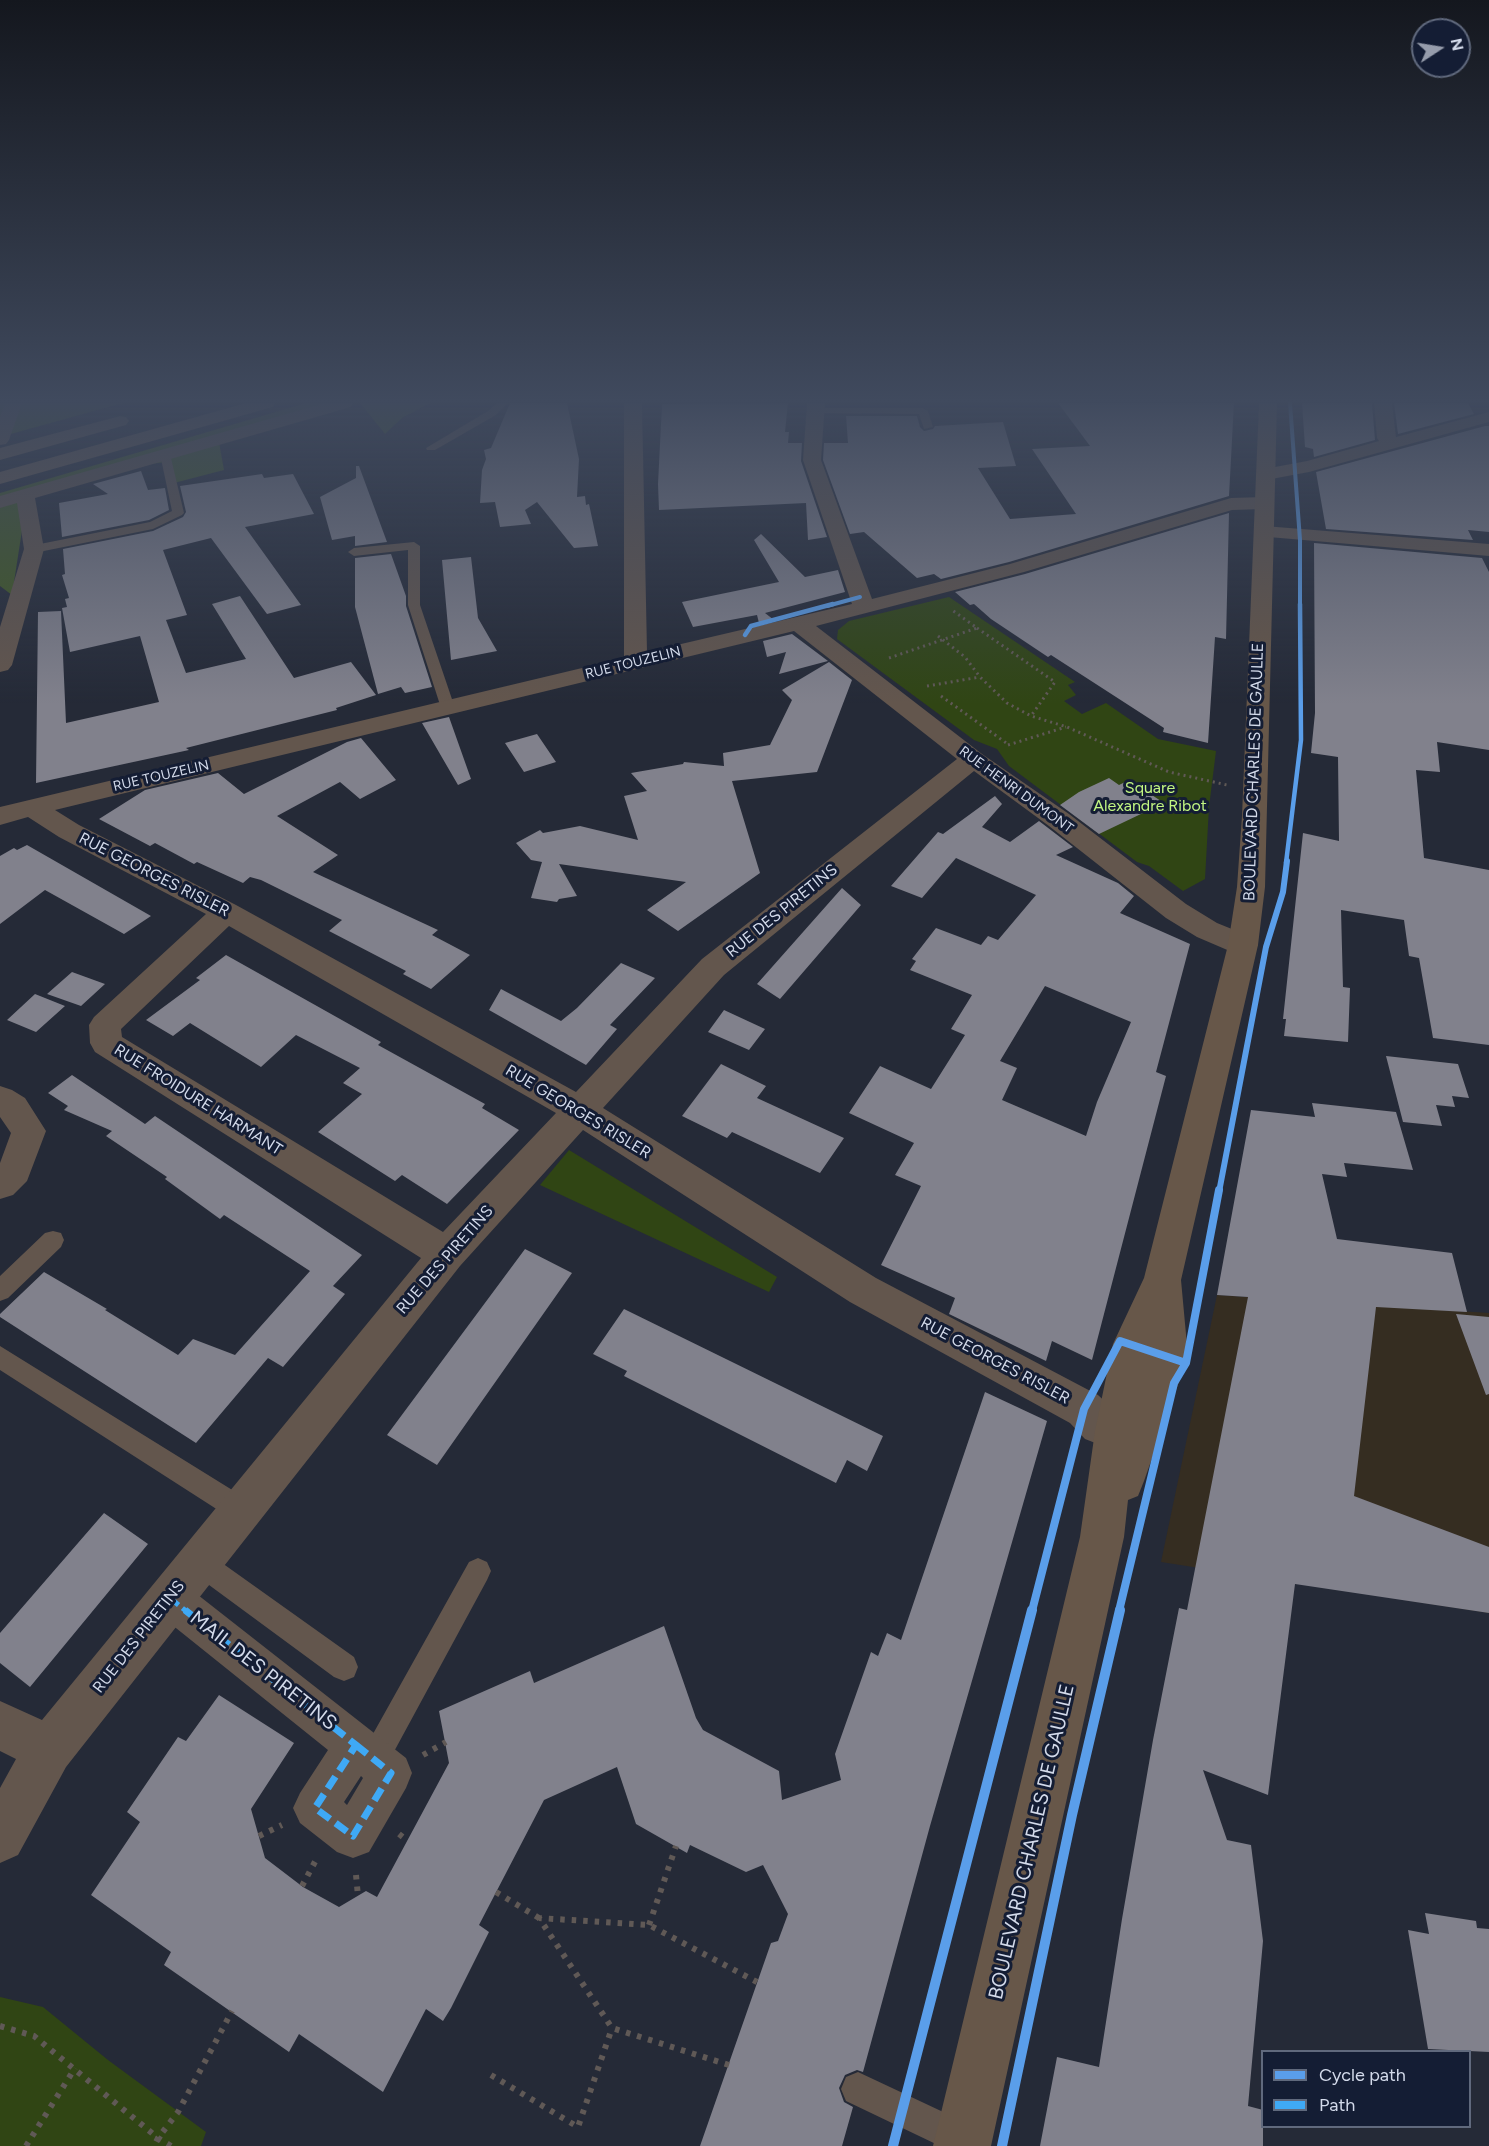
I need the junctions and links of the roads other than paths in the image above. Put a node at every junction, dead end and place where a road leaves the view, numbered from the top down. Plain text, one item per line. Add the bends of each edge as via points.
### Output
1 (26, 503) edge
2 (176, 503) edge
3 (634, 503) edge
4 (827, 503) edge
5 (1259, 503) edge
6 (1264, 503) edge
7 (1264, 532) junction
8 (34, 549) junction
9 (1489, 550) edge
10 (354, 552) dead end
11 (864, 607) junction
12 (797, 622) junction
13 (0, 658) edge
14 (636, 663) junction
15 (0, 665) edge
16 (448, 708) junction
17 (973, 759) junction
18 (31, 807) junction
19 (0, 816) edge
20 (226, 912) junction
21 (1243, 945) junction
22 (0, 1099) edge
23 (580, 1110) junction
24 (0, 1184) edge
25 (53, 1240) dead end
26 (447, 1254) junction
27 (1163, 1278) junction
28 (0, 1291) edge
29 (0, 1357) edge
30 (1116, 1431) junction
31 (241, 1510) junction
32 (1102, 1537) junction
33 (199, 1562) junction
34 (478, 1571) dead end
35 (170, 1598) junction
36 (344, 1667) dead end
37 (0, 1725) edge
38 (50, 1750) junction
39 (365, 1752) joint
40 (0, 1837) edge
41 (858, 2089) dead end
42 (963, 2143) edge

1 - 8 street
2 - 8 lane via 178,513 153,525
3 - 14 street
4 - 11 street
5 - 11 street, RUE TOUZELIN via 1231,504
6 - 7 main road, BOULEVARD CHARLES DE GAULLE
7 - 9 street
7 - 21 main road, BOULEVARD CHARLES DE GAULLE via 1251,887
8 - 13 street
10 - 16 lane via 414,546 414,605
11 - 12 street, RUE TOUZELIN
12 - 14 street, RUE TOUZELIN
12 - 17 street, RUE HENRI DUMONT
13 - 15 street
14 - 16 street, RUE TOUZELIN
16 - 18 street, RUE TOUZELIN
17 - 21 street, RUE HENRI DUMONT via 1176,911 1206,930
17 - 23 street, RUE DES PIRETINS via 713,967
18 - 19 street, RUE TOUZELIN
18 - 20 street, RUE GEORGES RISLER via 69,831
20 - 23 street, RUE GEORGES RISLER
20 - 26 street, RUE FROIDURE HARMANT via 105,1025 106,1042
21 - 27 main road, BOULEVARD CHARLES DE GAULLE
22 - 24 street via 13,1108 29,1131 15,1171
23 - 26 street, RUE DES PIRETINS
23 - 30 street, RUE GEORGES RISLER via 863,1290 1084,1409 1100,1425
25 - 28 lane
26 - 31 street, RUE DES PIRETINS
27 - 30 main road, BOULEVARD CHARLES DE GAULLE via 1133,1344
27 - 32 main road, BOULEVARD CHARLES DE GAULLE via 1168,1356
29 - 31 lane
30 - 32 main road, BOULEVARD CHARLES DE GAULLE
31 - 33 street, RUE DES PIRETINS
32 - 42 main road, BOULEVARD CHARLES DE GAULLE
33 - 35 street, RUE DES PIRETINS
33 - 36 lane
34 - 39 lane
35 - 38 street, RUE DES PIRETINS
35 - 39 street, MAIL DES PIRETINS
37 - 38 street
38 - 40 street, RUE DES PIRETINS
41 - 42 lane

